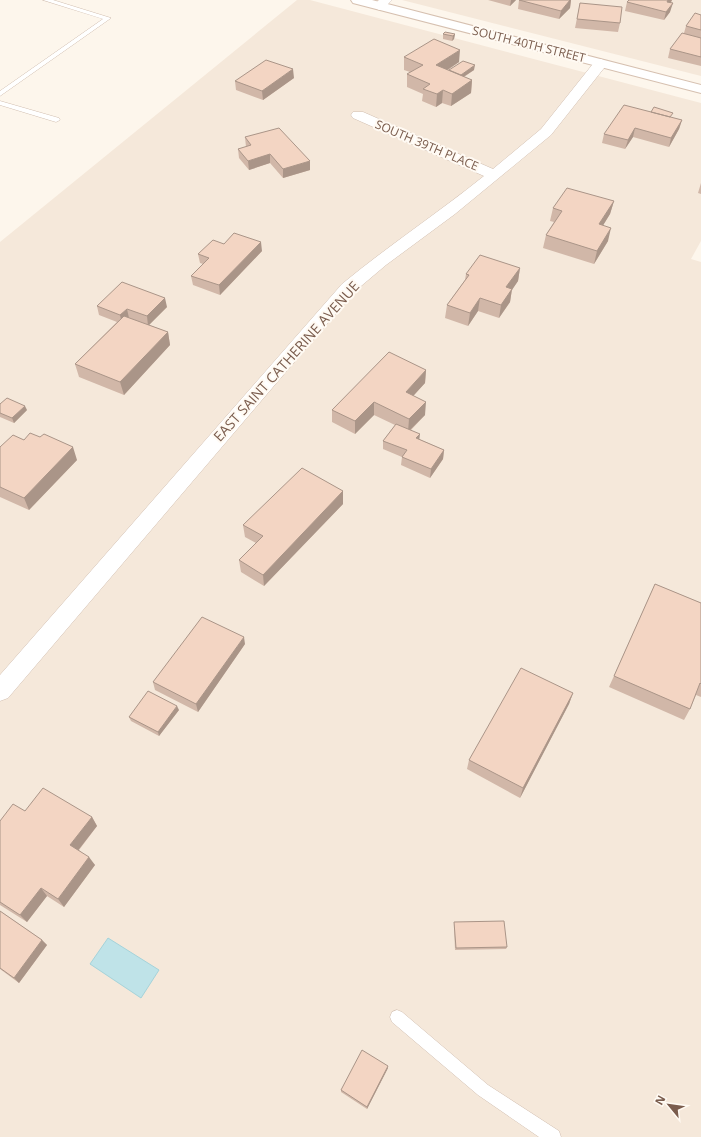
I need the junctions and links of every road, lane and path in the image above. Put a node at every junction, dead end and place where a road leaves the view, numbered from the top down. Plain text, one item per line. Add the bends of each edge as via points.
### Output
1 (46, 0) edge
2 (357, 0) edge
3 (382, 3) edge
4 (601, 63) junction
5 (701, 89) edge
6 (0, 94) edge
7 (0, 103) edge
8 (358, 115) dead end
9 (56, 120) dead end
10 (495, 175) junction
11 (0, 691) edge
12 (397, 1017) dead end
13 (553, 1137) edge

1 - 6 lane via 108,18
2 - 3 main road, SOUTH 40TH STREET
3 - 4 main road, SOUTH 40TH STREET
4 - 5 main road, SOUTH 40TH STREET
4 - 10 street, EAST SAINT CATHERINE AVENUE via 546,132
7 - 9 lane
8 - 10 street, SOUTH 39TH PLACE
10 - 11 street, EAST SAINT CATHERINE AVENUE via 348,288
12 - 13 lane via 483,1090

